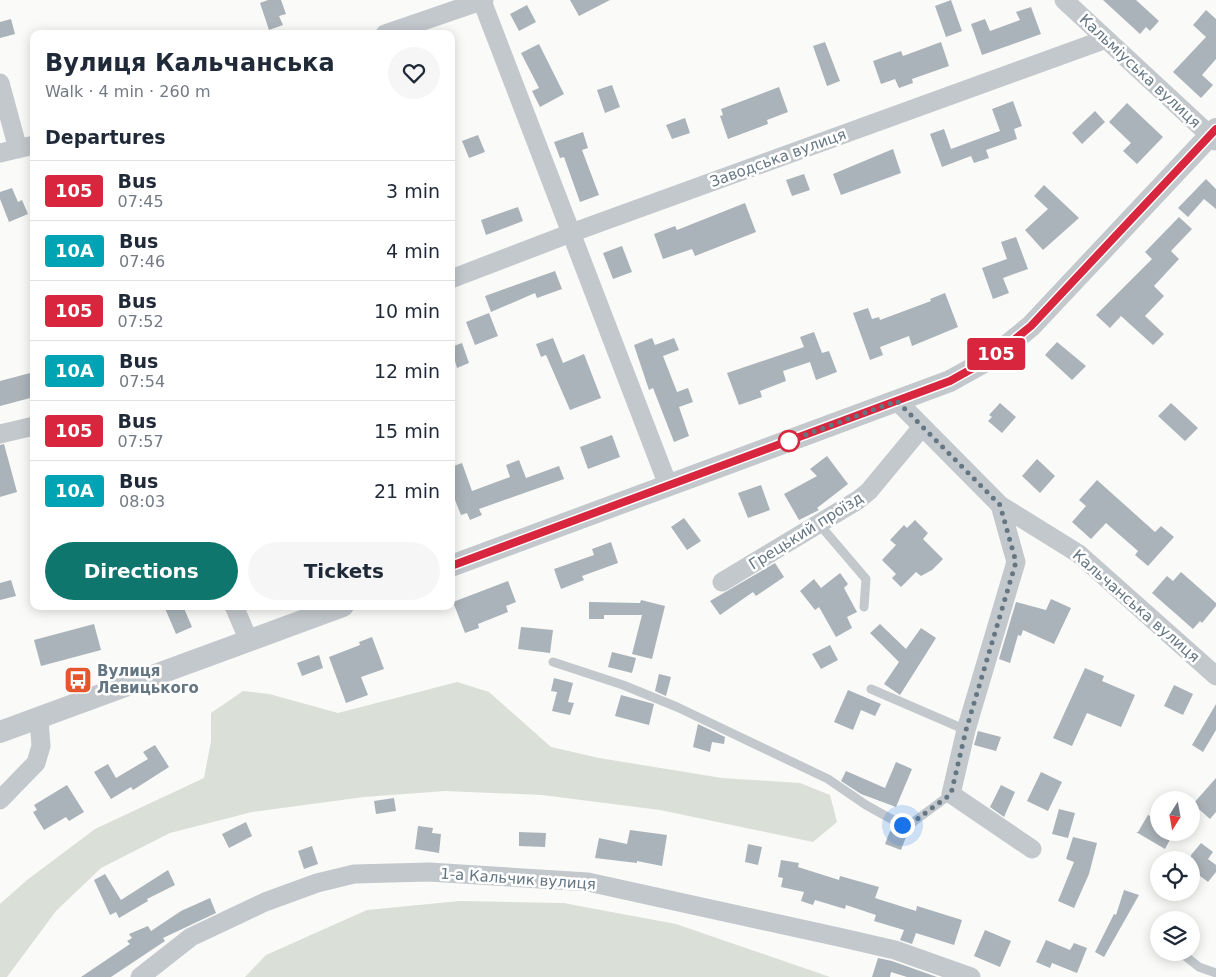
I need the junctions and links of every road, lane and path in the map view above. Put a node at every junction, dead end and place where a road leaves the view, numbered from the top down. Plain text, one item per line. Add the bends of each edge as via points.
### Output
1 (1064, 0) edge
2 (483, 1) edge
3 (397, 30) edge
4 (1106, 39) junction
5 (0, 83) edge
6 (1214, 135) edge
7 (17, 149) edge
8 (571, 233) junction
9 (455, 277) edge
10 (897, 401) junction
11 (30, 427) edge
12 (922, 427) junction
13 (0, 434) edge
14 (668, 485) junction
15 (1000, 505) junction
16 (818, 524) junction
17 (455, 565) edge
18 (722, 582) dead end
19 (864, 607) dead end
20 (236, 610) edge
21 (332, 610) edge
22 (249, 641) junction
23 (553, 662) dead end
24 (1216, 676) edge
25 (870, 689) dead end
26 (38, 718) junction
27 (966, 730) junction
28 (0, 732) edge
29 (951, 794) junction
30 (0, 800) edge
31 (1032, 849) dead end
32 (1191, 961) edge
33 (1216, 973) edge
34 (140, 977) edge
35 (971, 977) edge

1 - 4 street, Кальміуська вулиця
2 - 3 street
2 - 8 street
4 - 6 street, Кальміуська вулиця
4 - 8 street, Заводська вулиця
5 - 7 street
6 - 10 street via 1031,326 993,357 950,381
8 - 9 street, Заводська вулиця
8 - 14 street
10 - 12 street, Кальчанська вулиця
10 - 14 street
11 - 13 street
12 - 15 street, Кальчанська вулиця
12 - 16 street, Грецький проїзд via 869,492
14 - 17 street
15 - 24 street, Кальчанська вулиця via 1079,554
15 - 27 street via 1016,562
16 - 18 street, Грецький проїзд
16 - 19 lane via 866,579
20 - 22 street
21 - 22 street
22 - 26 street
23 - 29 lane via 677,707 828,779 902,825 912,823
25 - 27 lane
26 - 28 street
26 - 30 street via 41,746 36,764
27 - 29 street
29 - 31 street
32 - 33 lane
34 - 35 street, 1-а Кальчик вулиця via 191,937 265,902 354,874 429,872 588,882 894,950

